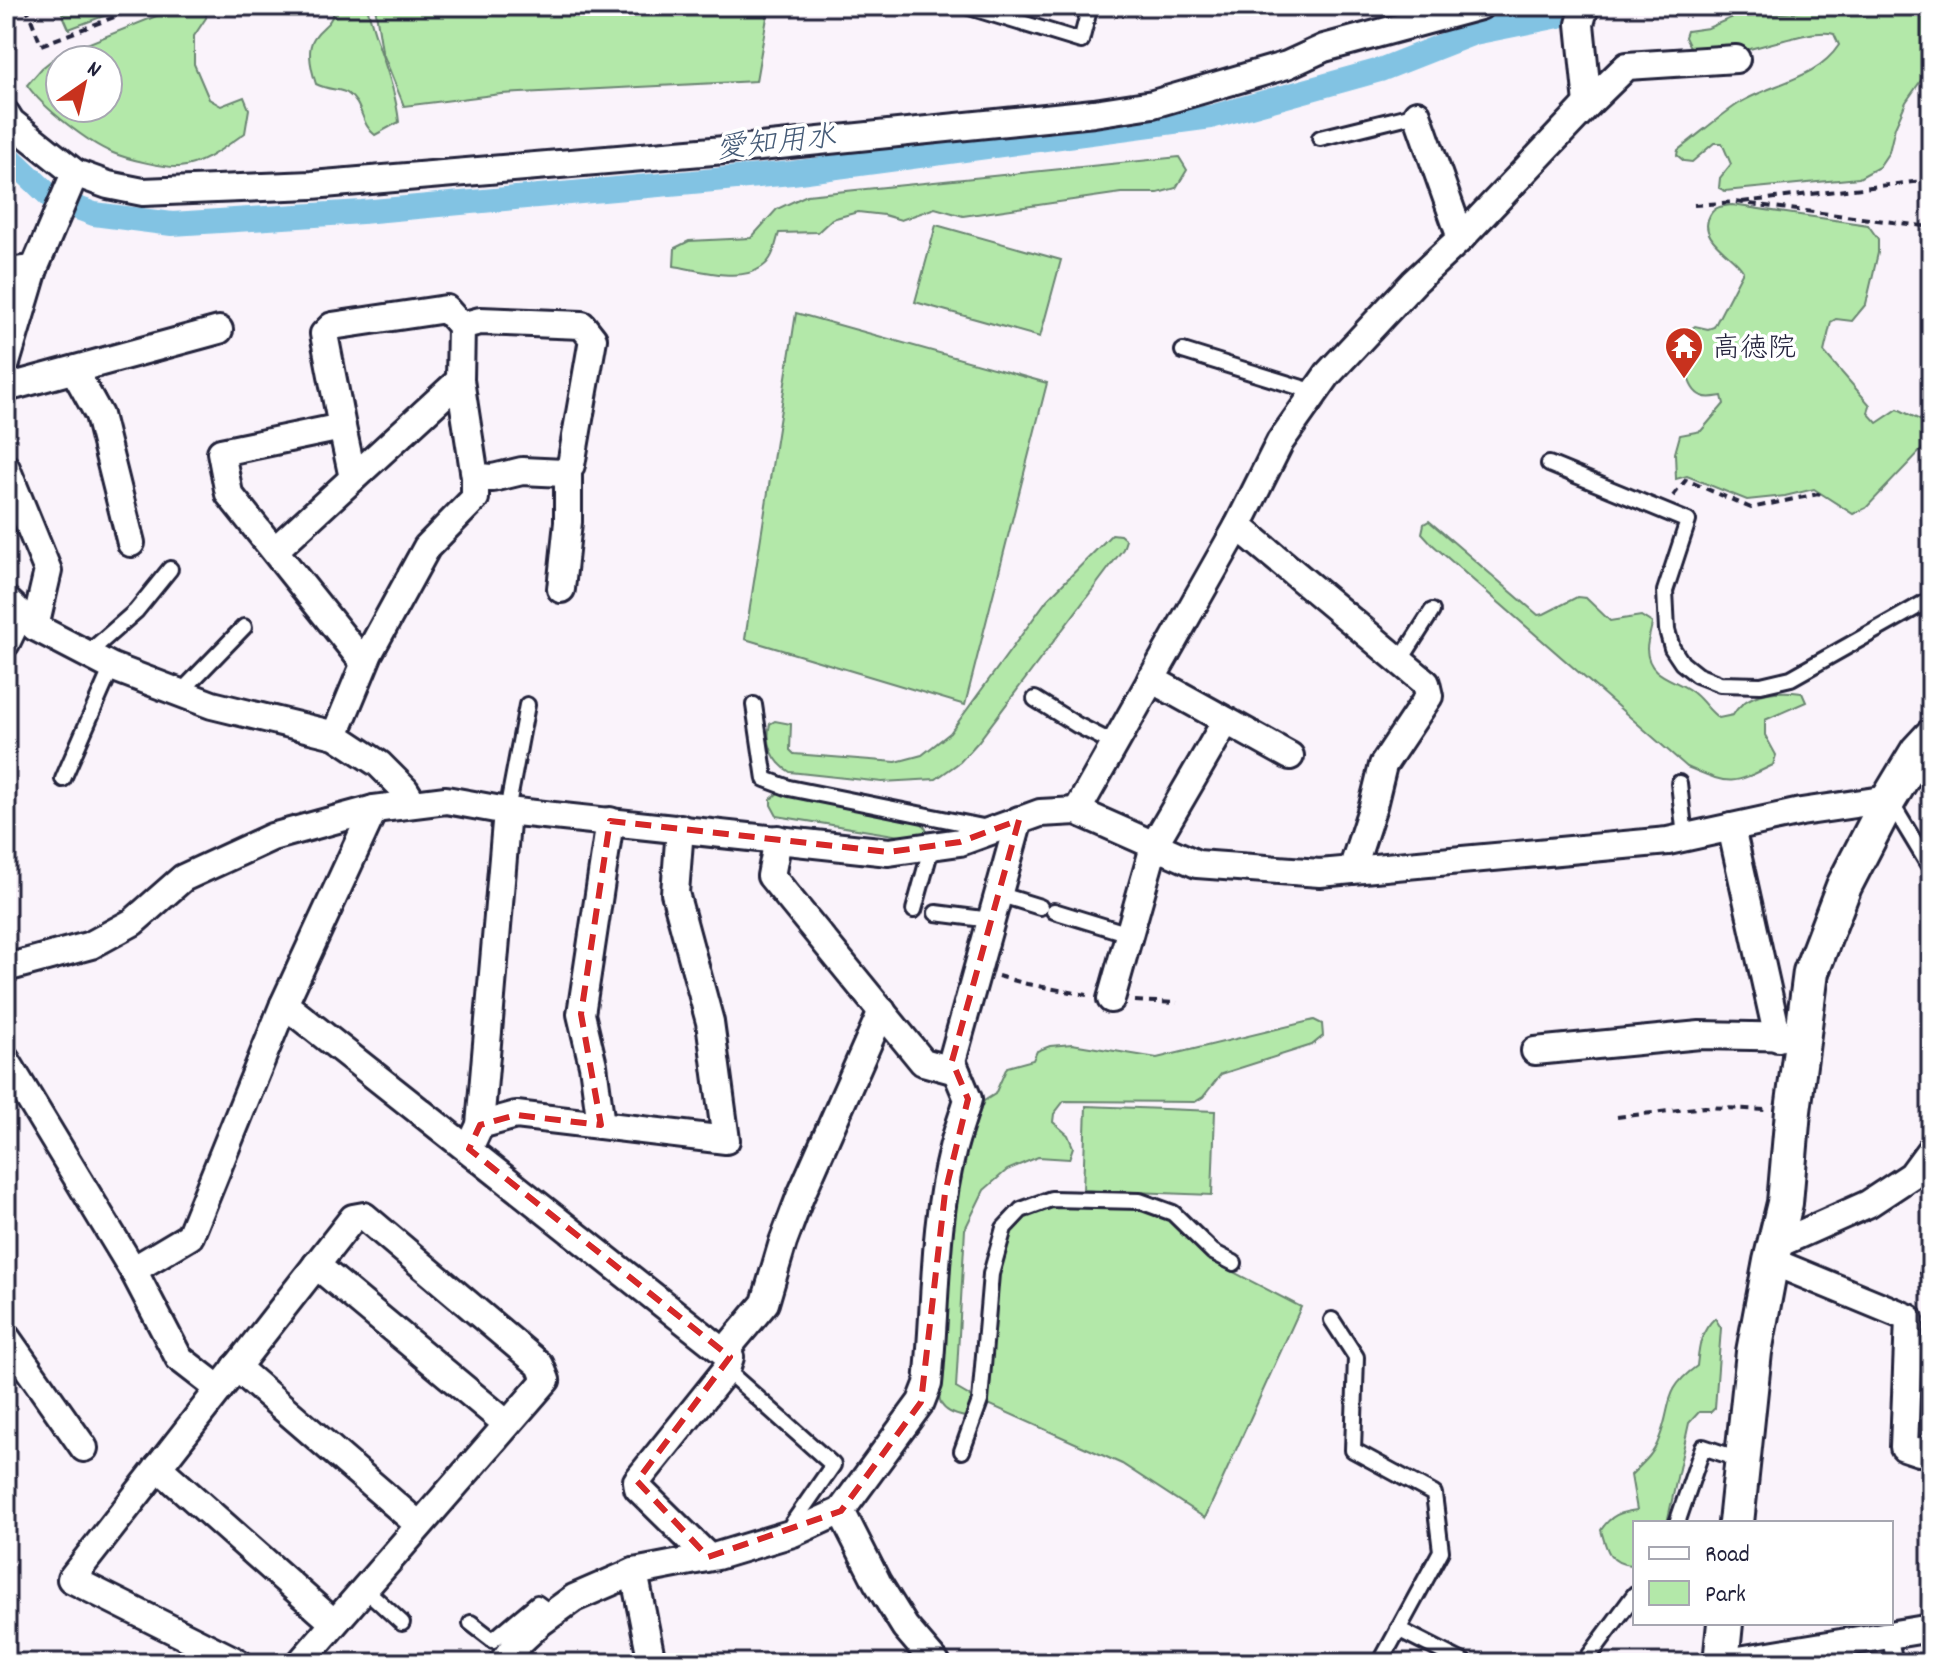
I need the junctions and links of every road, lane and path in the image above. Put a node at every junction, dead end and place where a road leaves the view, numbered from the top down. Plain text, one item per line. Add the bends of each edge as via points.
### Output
1 (26, 6) edge
2 (143, 6) edge
3 (966, 6) edge
4 (1090, 6) edge
5 (1480, 6) edge
6 (1585, 6) edge
7 (1736, 59) dead end
8 (1588, 104) junction
9 (6, 114) edge
10 (1417, 114) joint
11 (1320, 138) dead end
12 (1931, 180) edge
13 (72, 181) junction
14 (1735, 202) junction
15 (1694, 205) dead end
16 (1931, 227) edge
17 (1461, 238) junction
18 (34, 269) junction
19 (6, 272) edge
20 (461, 326) junction
21 (219, 330) dead end
22 (1183, 351) dead end
23 (6, 363) edge
24 (74, 370) junction
25 (460, 380) junction
26 (6, 388) edge
27 (1315, 392) junction
28 (342, 427) junction
29 (1549, 464) dead end
30 (6, 468) edge
31 (568, 468) junction
32 (475, 477) junction
33 (353, 478) junction
34 (1821, 497) dead end
35 (1661, 510) junction
36 (1238, 526) junction
37 (131, 543) dead end
38 (275, 550) junction
39 (170, 569) dead end
40 (561, 589) dead end
41 (1931, 599) edge
42 (1432, 611) dead end
43 (20, 614) edge
44 (244, 627) dead end
45 (6, 643) edge
46 (87, 654) junction
47 (1400, 661) junction
48 (364, 663) junction
49 (112, 667) junction
50 (1151, 679) junction
51 (180, 693) junction
52 (1035, 699) dead end
53 (527, 705) dead end
54 (754, 705) dead end
55 (1226, 721) junction
56 (335, 735) junction
57 (1931, 737) edge
58 (1115, 744) junction
59 (1290, 756) dead end
60 (63, 779) dead end
61 (1679, 783) dead end
62 (1889, 799) junction
63 (413, 803) junction
64 (374, 809) junction
65 (507, 811) junction
66 (1077, 811) junction
67 (610, 821) junction
68 (1007, 824) junction
69 (1731, 827) junction
70 (680, 828) junction
71 (1685, 837) junction
72 (778, 839) junction
73 (1155, 843) junction
74 (932, 845) junction
75 (1931, 869) edge
76 (1352, 870) junction
77 (994, 907) junction
78 (914, 910) dead end
79 (936, 913) dead end
80 (1129, 934) junction
81 (6, 968) edge
82 (977, 970) junction
83 (1111, 999) junction
84 (1177, 1003) dead end
85 (284, 1004) junction
86 (882, 1011) junction
87 (1790, 1037) junction
88 (1535, 1051) dead end
89 (6, 1060) edge
90 (956, 1071) junction
91 (1793, 1111) junction
92 (1617, 1117) dead end
93 (480, 1125) junction
94 (601, 1125) junction
95 (469, 1149) junction
96 (1931, 1149) edge
97 (1773, 1253) junction
98 (1234, 1263) dead end
99 (316, 1265) junction
100 (133, 1270) junction
101 (1332, 1320) dead end
102 (6, 1338) edge
103 (725, 1361) junction
104 (236, 1367) junction
105 (219, 1389) junction
106 (507, 1424) junction
107 (84, 1448) dead end
108 (1931, 1448) edge
109 (962, 1451) dead end
110 (1743, 1460) junction
111 (158, 1467) junction
112 (841, 1511) junction
113 (1678, 1521) edge
114 (1736, 1521) edge
115 (419, 1525) junction
116 (793, 1533) junction
117 (708, 1557) junction
118 (634, 1572) junction
119 (364, 1588) junction
120 (1633, 1597) edge
121 (552, 1614) junction
122 (334, 1623) junction
123 (402, 1623) dead end
124 (471, 1623) dead end
125 (1725, 1625) edge
126 (1931, 1628) edge
127 (1398, 1629) junction
128 (1880, 1631) edge
129 (1835, 1654) edge
130 (239, 1663) edge
131 (300, 1663) edge
132 (502, 1663) edge
133 (652, 1663) edge
134 (936, 1663) edge
135 (1380, 1663) edge
136 (1465, 1663) edge
137 (1584, 1663) edge
138 (1721, 1663) edge
139 (1895, 1663) edge

1 - 2 path via 41,45
3 - 4 lane via 1081,41
5 - 13 street via 1324,48 1287,65 1153,104 1094,113 312,185 143,192
6 - 8 street via 1580,24
7 - 8 street via 1627,66
8 - 17 street
9 - 13 street
10 - 11 lane
10 - 17 street
12 - 14 path
13 - 18 street
14 - 15 path
14 - 16 path
17 - 27 street
18 - 19 street
18 - 23 street
20 - 25 street
20 - 28 street via 446,309 332,326 324,334
20 - 31 street via 480,321 582,325 593,339
21 - 24 street
22 - 27 lane
24 - 26 street
24 - 37 street via 99,415
25 - 32 street
25 - 33 street
27 - 36 street via 1280,442
28 - 33 street
28 - 38 street via 221,452 229,494
29 - 35 lane
30 - 43 street via 48,571
31 - 32 street via 564,473
31 - 40 street
32 - 48 street via 475,498 427,547
33 - 38 street
34 - 35 path via 1751,508 1686,480
35 - 41 lane via 1688,521 1665,591 1672,648 1697,675 1720,684 1761,685 1791,678
36 - 47 street
36 - 50 street
38 - 48 street
39 - 46 lane via 136,611
42 - 47 lane
43 - 45 street
43 - 46 street
44 - 51 lane
46 - 49 street
47 - 76 street via 1426,683 1429,696 1383,765
48 - 56 street
49 - 51 street
49 - 60 lane
50 - 55 street
50 - 58 street
51 - 56 street
52 - 58 lane
53 - 65 lane
54 - 68 lane via 765,779 789,788
55 - 59 street
55 - 73 street
56 - 63 street via 379,764
57 - 62 street
58 - 66 street
61 - 71 lane
62 - 69 street
62 - 75 lane
62 - 87 street via 1844,886
63 - 64 street
63 - 65 street via 446,800
64 - 81 street via 272,837 183,878 133,922 91,945
64 - 85 street
65 - 67 street
65 - 93 street
66 - 68 street via 1040,813
66 - 73 street
67 - 70 street
67 - 94 street via 581,1014
68 - 74 street via 960,842
68 - 77 street
69 - 71 street
69 - 87 street
70 - 72 street
70 - 94 street via 675,893 710,1022 726,1140
71 - 76 street
72 - 74 street via 889,852
72 - 86 street via 771,876
73 - 76 street via 1197,864 1320,873
73 - 80 street
74 - 78 lane
77 - 79 lane
77 - 80 lane via 1047,909
77 - 82 street
80 - 83 street
82 - 83 path
82 - 90 street via 952,1061
83 - 84 path
85 - 95 street
85 - 100 street via 190,1236
86 - 90 street via 923,1062
86 - 103 street via 800,1197 765,1303
87 - 88 street via 1700,1035
87 - 91 street
89 - 100 street
90 - 112 street via 968,1099 952,1152 938,1242 928,1384 921,1402
91 - 92 path via 1705,1107
91 - 97 street via 1785,1203
93 - 94 street via 516,1115
93 - 95 street
95 - 103 street
96 - 97 street via 1912,1175 1868,1204
97 - 108 street via 1909,1318 1904,1447 1919,1452
97 - 110 street via 1754,1352
98 - 109 lane via 1213,1252 1173,1213 1140,1201 1051,1199 1021,1210 1004,1228 996,1250 980,1401
99 - 104 street
99 - 106 street
99 - 106 street via 353,1218 364,1216 540,1365 546,1380
100 - 105 street via 179,1358
101 - 127 lane via 1356,1357 1353,1450 1434,1494 1441,1551
102 - 107 street
103 - 116 lane via 833,1465 792,1524
103 - 117 street via 637,1481 638,1488
104 - 105 street
104 - 115 street
105 - 111 street
106 - 115 street
110 - 113 lane via 1703,1447
110 - 114 street
111 - 122 street
111 - 130 street via 71,1579
112 - 116 street
112 - 134 street via 905,1627
115 - 119 street
116 - 117 street
117 - 118 street
118 - 121 street via 574,1598
118 - 133 street
119 - 122 street
119 - 123 lane
120 - 137 lane
121 - 124 lane via 537,1603 493,1640
121 - 132 street
122 - 131 street
125 - 138 street
126 - 128 street
127 - 135 lane
127 - 136 lane
128 - 129 street
128 - 139 lane
129 - 138 street

